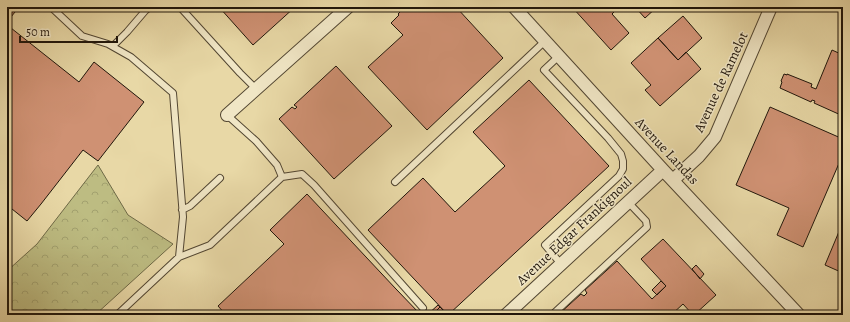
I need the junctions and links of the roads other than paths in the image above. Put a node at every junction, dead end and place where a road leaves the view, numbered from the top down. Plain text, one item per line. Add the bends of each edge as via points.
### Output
1 (51, 7) edge
2 (150, 7) edge
3 (180, 7) edge
4 (348, 7) edge
5 (514, 7) edge
6 (771, 7) edge
7 (546, 41) junction
8 (113, 46) junction
9 (559, 56) junction
10 (256, 89) junction
11 (227, 115) joint
12 (663, 170) junction
13 (282, 177) junction
14 (220, 178) dead end
15 (673, 180) junction
16 (395, 182) dead end
17 (628, 202) junction
18 (182, 210) junction
19 (179, 257) junction
20 (561, 264) junction
21 (422, 308) dead end
22 (117, 315) edge
23 (506, 315) edge
24 (552, 315) edge
25 (798, 315) edge

1 - 8 lane via 82,36
2 - 8 lane
3 - 10 lane
4 - 10 street
5 - 7 street, Avenue Landas
6 - 15 street, Avenue de Ramelot via 715,137
7 - 9 street, Avenue Landas
7 - 16 lane
8 - 18 lane via 131,57 173,93
9 - 12 street, Avenue Landas
9 - 20 lane via 544,70 608,138 623,160 623,169 619,176 545,245
10 - 11 street
11 - 13 lane via 256,141 277,165
12 - 15 street, Avenue Landas
12 - 17 street, Avenue Edgar Frankignoul
13 - 19 lane via 210,244
13 - 21 lane via 302,174 314,185
14 - 18 lane via 190,206
15 - 25 street, Avenue Landas
17 - 20 street, Avenue Edgar Frankignoul
17 - 24 lane via 646,221 647,228
18 - 19 lane
19 - 22 lane
20 - 23 street, Avenue Edgar Frankignoul

